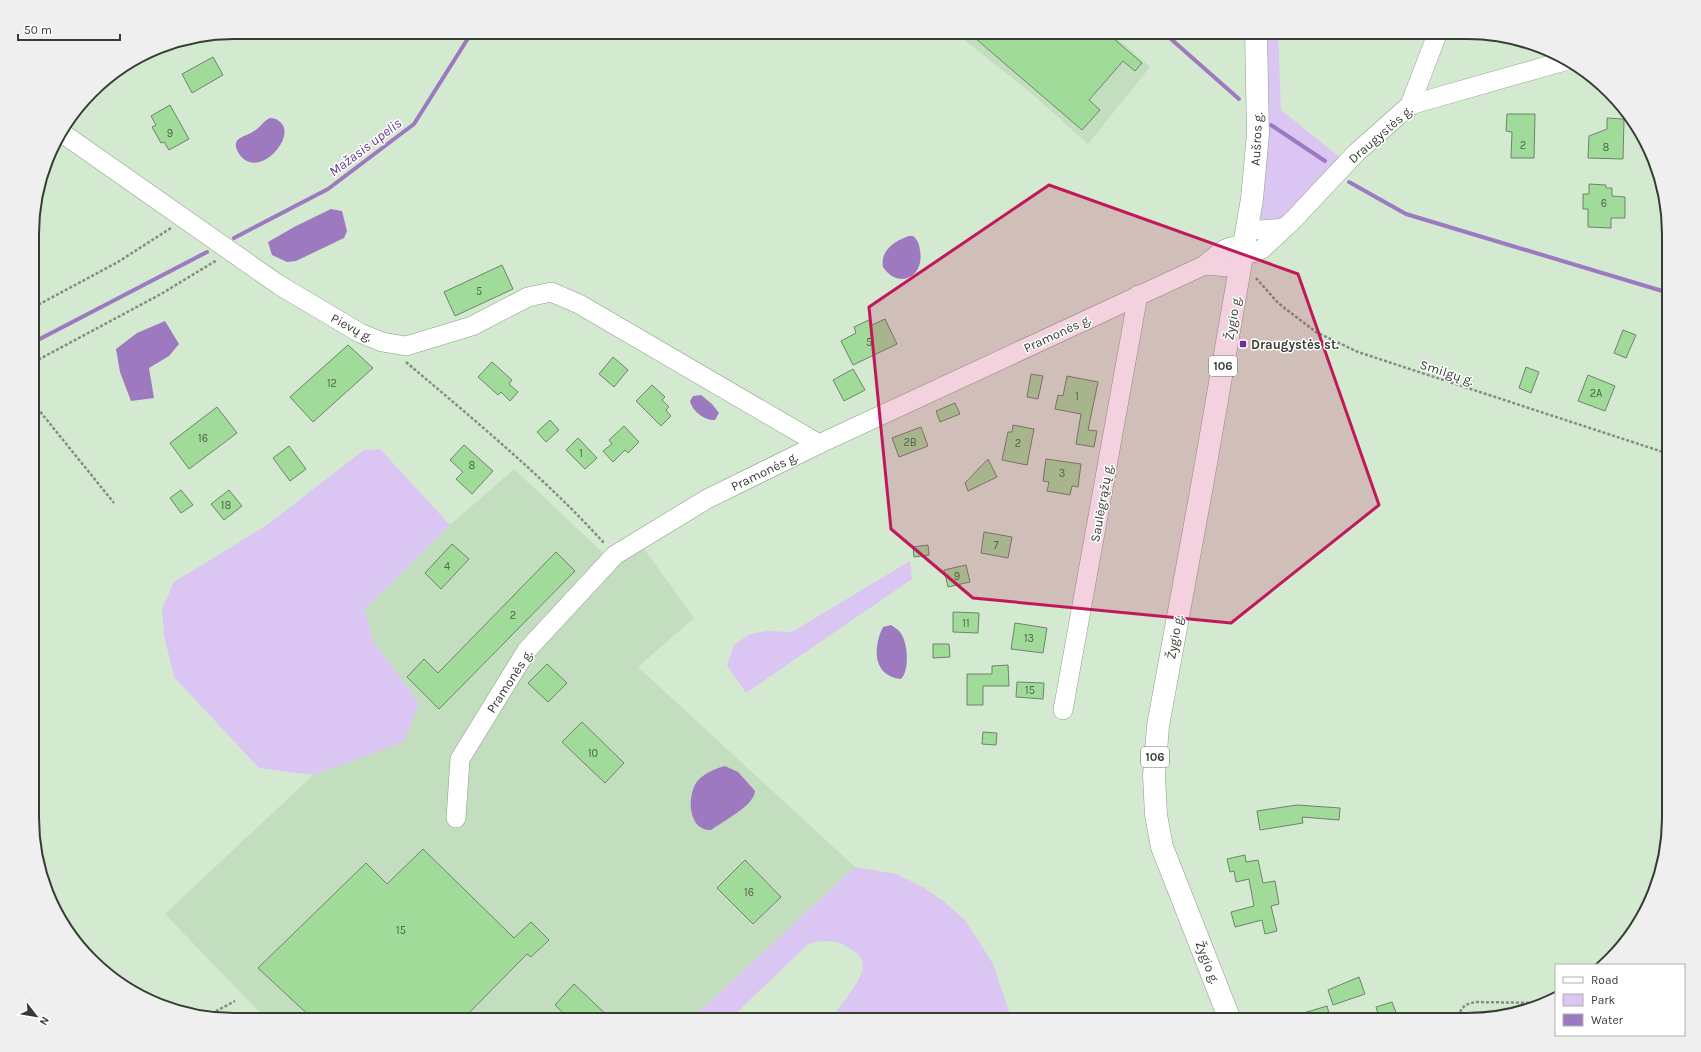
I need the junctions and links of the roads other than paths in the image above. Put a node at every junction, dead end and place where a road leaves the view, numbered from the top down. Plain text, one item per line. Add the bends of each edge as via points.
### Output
1 (1256, 39) edge
2 (1435, 39) edge
3 (1560, 62) edge
4 (1410, 105) junction
5 (65, 135) edge
6 (1284, 228) joint
7 (1244, 249) junction
8 (1138, 296) junction
9 (819, 444) junction
10 (1063, 710) dead end
11 (456, 818) dead end
12 (1227, 1013) edge

1 - 7 main road, Aušros g. / 106 via 1258,134
2 - 4 street
3 - 4 street, Draugystės g.
4 - 6 street, Draugystės g. via 1356,153
5 - 9 street, Pievų g. via 279,286 360,333 382,342 406,346 472,326 528,297 551,292 579,304
6 - 7 street, Pramonės g. via 1260,230
7 - 8 street, Pramonės g. via 1234,245 1226,248 1205,264
7 - 12 main road, Žygio g. / 106 via 1158,726 1154,776 1156,815 1162,847
8 - 9 street, Pramonės g.
8 - 10 street, Saulėgrąžų g.
9 - 11 street, Pramonės g. via 707,499 616,555 527,650 460,759

